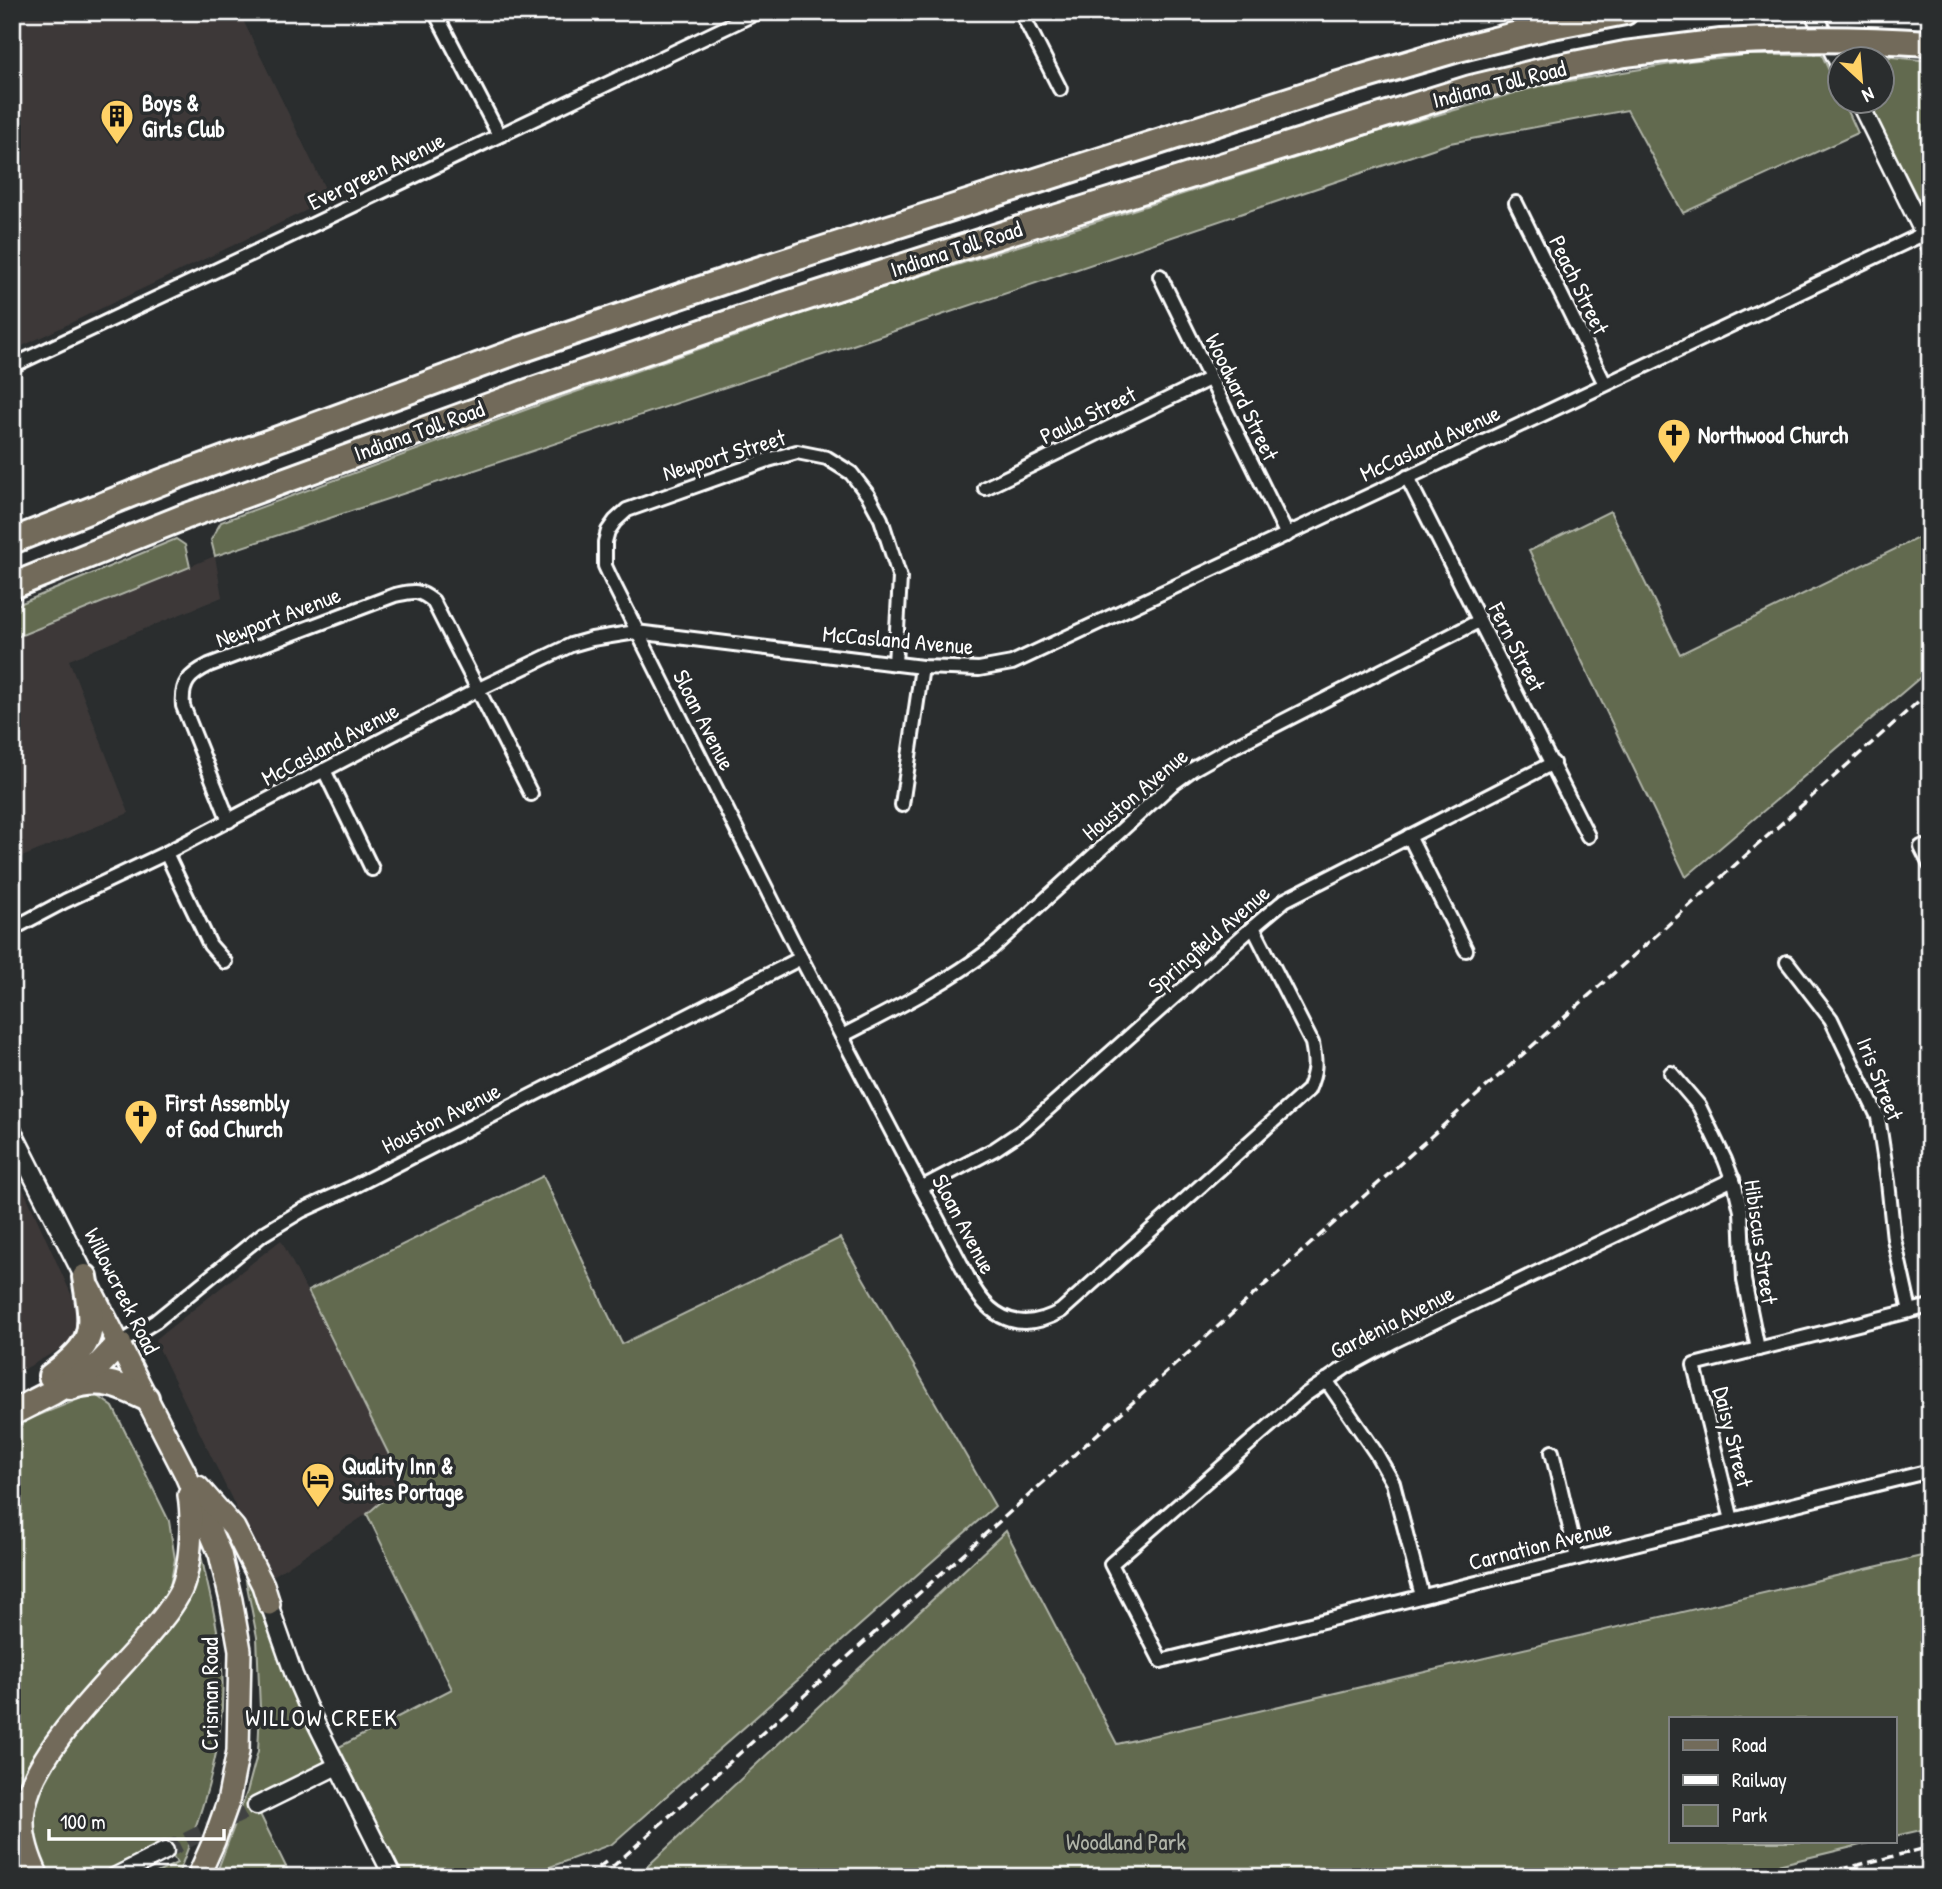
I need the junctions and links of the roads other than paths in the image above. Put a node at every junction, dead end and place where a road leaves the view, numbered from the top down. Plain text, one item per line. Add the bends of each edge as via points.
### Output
1 (435, 12) edge
2 (758, 12) edge
3 (1021, 12) edge
4 (1625, 12) edge
5 (1813, 12) edge
6 (1930, 43) edge
7 (1830, 46) edge
8 (1060, 89) dead end
9 (1866, 116) edge
10 (499, 135) junction
11 (1516, 204) dead end
12 (1927, 240) edge
13 (1160, 276) dead end
14 (12, 366) edge
15 (1209, 379) junction
16 (1605, 384) junction
17 (1407, 477) junction
18 (985, 488) dead end
19 (1287, 536) junction
20 (12, 541) edge
21 (12, 586) edge
22 (1479, 621) junction
23 (636, 632) junction
24 (895, 663) junction
25 (922, 667) junction
26 (480, 690) junction
27 (1553, 763) junction
28 (324, 770) junction
29 (531, 794) dead end
30 (902, 805) dead end
31 (229, 821) junction
32 (1409, 836) junction
33 (1588, 836) dead end
34 (1920, 847) dead end
35 (166, 853) junction
36 (1930, 866) edge
37 (372, 869) dead end
38 (1253, 927) junction
39 (12, 929) edge
40 (1466, 950) dead end
41 (801, 958) junction
42 (225, 962) dead end
43 (1787, 962) dead end
44 (842, 1036) junction
45 (1671, 1073) dead end
46 (12, 1133) edge
47 (1733, 1180) junction
48 (921, 1188) junction
49 (85, 1277) junction
50 (1930, 1306) edge
51 (1910, 1311) junction
52 (119, 1344) junction
53 (1758, 1349) junction
54 (1326, 1380) junction
55 (52, 1384) junction
56 (12, 1394) edge
57 (146, 1398) junction
58 (12, 1413) edge
59 (1552, 1452) dead end
60 (1930, 1471) edge
61 (185, 1473) junction
62 (1732, 1520) junction
63 (1577, 1558) junction
64 (1422, 1596) junction
65 (269, 1604) joint
66 (1161, 1661) joint
67 (337, 1766) junction
68 (256, 1807) tunnel mouth
69 (166, 1851) tunnel mouth
70 (38, 1877) edge
71 (114, 1877) edge
72 (198, 1877) edge
73 (393, 1877) edge

1 - 10 street
2 - 10 street, Evergreen Avenue
3 - 8 street
4 - 20 highway, Indiana Toll Road via 1458,49 1349,81 771,266 518,351
5 - 7 street
6 - 21 highway, Indiana Toll Road, bridge via 1805,38 1721,42 1625,54 1471,88 740,319 184,517
9 - 12 street
10 - 14 street, Evergreen Avenue
11 - 16 street, Peach Street
12 - 16 street, McCasland Avenue
13 - 15 street, Woodward Street
15 - 18 street, Paula Street
15 - 19 street, Woodward Street
16 - 17 street, McCasland Avenue
17 - 19 street, McCasland Avenue
17 - 22 street, Fern Street
19 - 25 street, McCasland Avenue via 1012,663 979,669
22 - 27 street, Fern Street
22 - 44 street, Houston Avenue via 1193,769 966,968
23 - 24 street, McCasland Avenue
23 - 24 street, Newport Street via 605,566 608,531 620,515 797,452 827,458 850,473 881,520 900,578
23 - 26 street, McCasland Avenue via 571,645
23 - 41 street, Sloan Avenue
24 - 25 street, McCasland Avenue
25 - 30 street
26 - 28 street, McCasland Avenue
26 - 29 street, Newport Avenue
26 - 31 street, Newport Avenue via 433,601 414,591 197,671 184,688 183,706
27 - 32 street, Springfield Avenue
27 - 33 street, Fern Street
28 - 31 street, McCasland Avenue
28 - 37 street
31 - 35 street, McCasland Avenue
32 - 38 street, Springfield Avenue via 1285,900
32 - 40 street
34 - 36 street
35 - 39 street, McCasland Avenue
35 - 42 street via 210,945
38 - 48 street, Springfield Avenue via 1025,1129
38 - 48 street, Sloan Avenue via 1312,1043 1315,1075 1308,1090 1060,1311 1032,1322 1015,1321 982,1302
41 - 44 street, Sloan Avenue
41 - 52 street, Houston Avenue via 301,1211 263,1234 156,1321
43 - 51 street, Iris Street via 1831,1019 1878,1118 1894,1239
44 - 48 street, Sloan Avenue
45 - 47 street, Hibiscus Street via 1699,1106
46 - 49 main road, Willowcreek Road
47 - 53 street, Hibiscus Street via 1741,1211 1746,1293
47 - 54 street, Gardenia Avenue via 1394,1341
49 - 52 main road, Willowcreek Road
49 - 55 highway via 92,1317 88,1336
50 - 51 street
51 - 53 street
52 - 55 highway
52 - 57 main road, Willowcreek Road
53 - 62 street, Daisy Street via 1694,1364
54 - 64 street via 1393,1483
54 - 66 street, Gardenia Avenue via 1284,1411 1111,1564
55 - 56 highway
55 - 57 highway via 103,1382
55 - 58 highway
57 - 61 main road, Willowcreek Road
59 - 63 street
60 - 62 street, Carnation Avenue
61 - 65 main road via 234,1528
61 - 70 main road via 191,1508 189,1557 181,1590 161,1621 62,1734 35,1775 23,1811 25,1840
61 - 72 main road, Crisman Road via 220,1554 240,1650 238,1751 228,1802
62 - 63 street, Carnation Avenue
63 - 64 street, Carnation Avenue
64 - 66 street, Carnation Avenue
65 - 67 street via 294,1675
67 - 68 street
67 - 73 street
69 - 71 street

